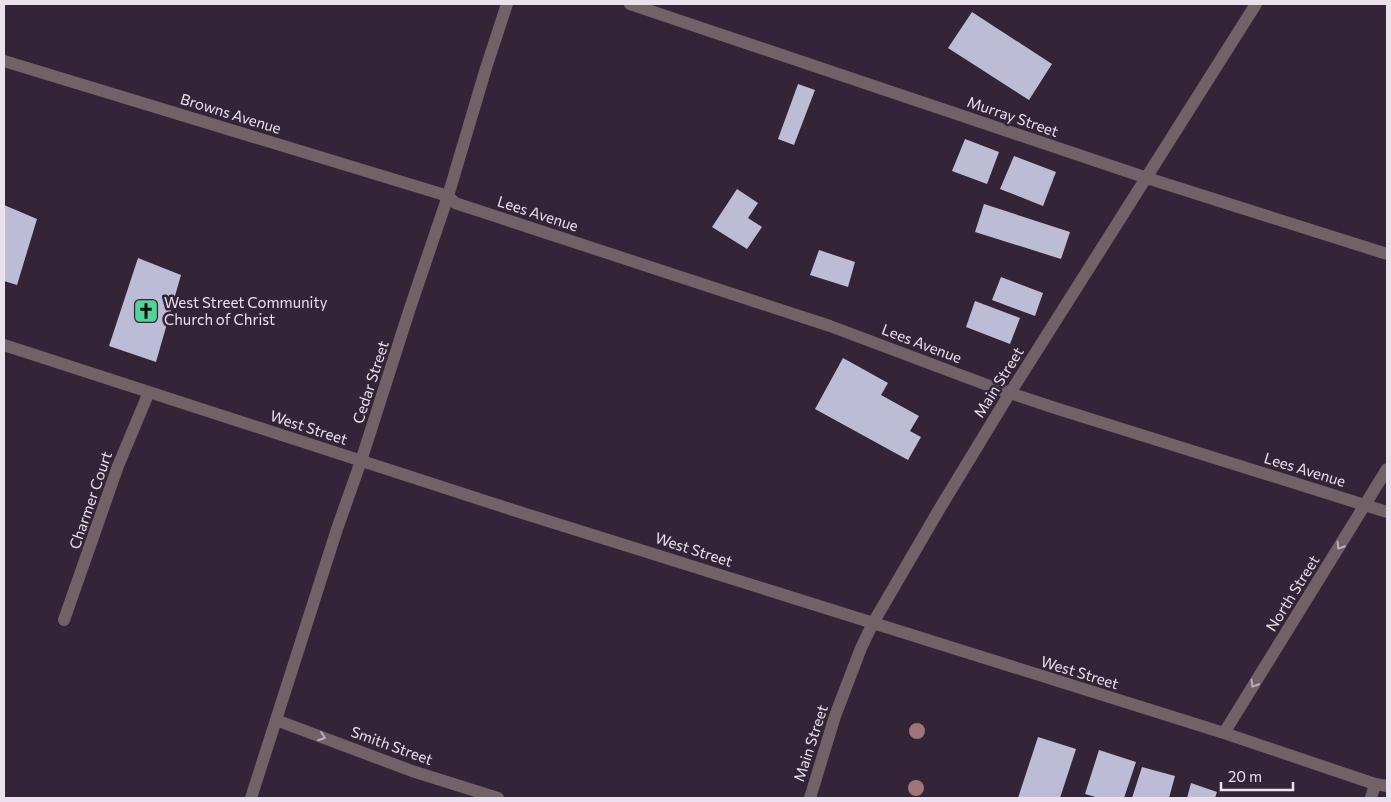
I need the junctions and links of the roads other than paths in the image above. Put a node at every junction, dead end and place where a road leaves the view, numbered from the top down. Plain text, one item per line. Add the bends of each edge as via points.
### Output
1 (507, 4) edge
2 (630, 4) edge
3 (1256, 4) edge
4 (4, 61) edge
5 (1147, 178) junction
6 (448, 196) junction
7 (1387, 254) edge
8 (4, 345) edge
9 (150, 392) junction
10 (1010, 393) junction
11 (361, 461) junction
12 (1387, 469) edge
13 (1365, 505) junction
14 (1387, 512) edge
15 (64, 620) dead end
16 (872, 623) junction
17 (276, 720) junction
18 (1224, 734) junction
19 (1381, 785) edge
20 (251, 798) edge
21 (498, 798) edge
22 (810, 798) edge
23 (1371, 798) edge

1 - 6 street, Cedar Street
2 - 5 street, Murray Street
3 - 5 street, Main Street
4 - 6 street, Browns Avenue
5 - 7 street, Murray Street
5 - 10 street, Main Street
6 - 10 street, Lees Avenue via 455,203 830,326
6 - 11 street, Cedar Street
8 - 9 street, West Street
9 - 11 street, West Street
9 - 15 street, Charmer Court via 118,466
10 - 13 street, Lees Avenue
10 - 16 street, Main Street
11 - 16 street, West Street
11 - 17 street, Cedar Street
12 - 13 street, North Street
13 - 14 street, Lees Avenue
13 -> 18 street, North Street
16 - 18 street, West Street
16 - 22 street, Main Street via 835,716
17 - 20 street, Cedar Street
17 -> 21 street, Smith Street via 412,771
18 - 19 street, West Street
19 - 23 street

